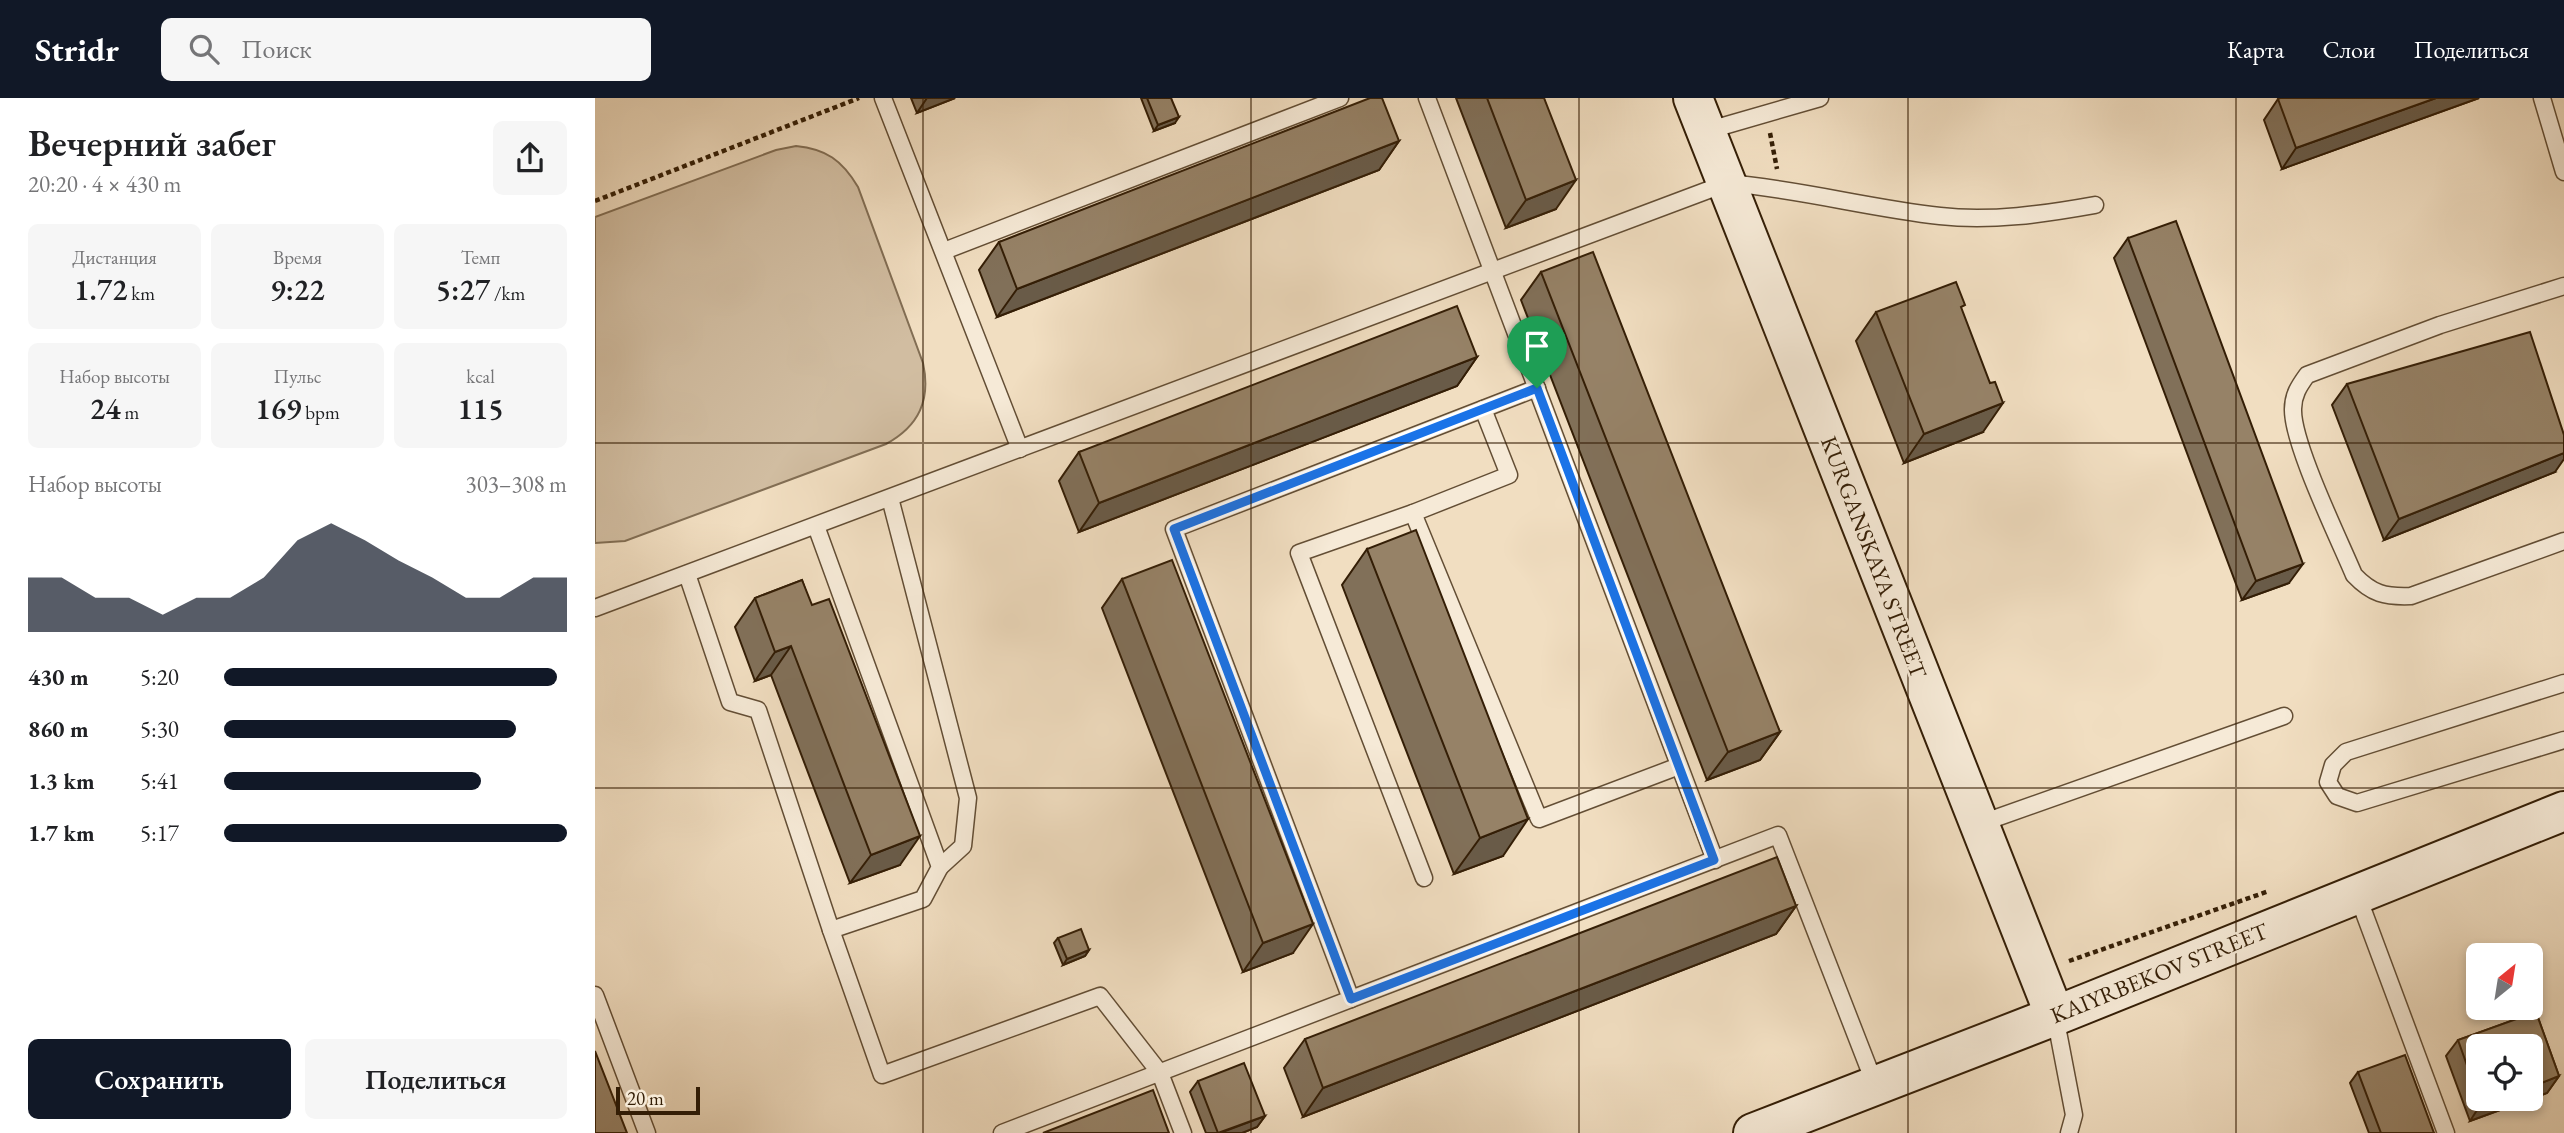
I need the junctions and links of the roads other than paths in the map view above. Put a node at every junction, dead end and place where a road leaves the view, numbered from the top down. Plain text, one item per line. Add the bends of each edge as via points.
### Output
1 (883, 98) edge
2 (1340, 98) edge
3 (1427, 98) edge
4 (1820, 98) edge
5 (2542, 98) edge
6 (1700, 115) edge
7 (2564, 172) edge
8 (1727, 183) junction
9 (2095, 205) dead end
10 (944, 251) junction
11 (1493, 271) junction
12 (2564, 286) edge
13 (1537, 388) junction
14 (1483, 409) junction
15 (1020, 449) junction
16 (890, 498) junction
17 (1413, 513) junction
18 (816, 526) junction
19 (2564, 541) edge
20 (687, 574) junction
21 (595, 608) edge
22 (2564, 683) edge
23 (2284, 716) dead end
24 (2564, 740) edge
25 (1679, 766) junction
26 (2564, 811) edge
27 (1979, 824) junction
28 (1714, 860) junction
29 (940, 867) junction
30 (1424, 878) dead end
31 (2357, 892) junction
32 (831, 930) junction
33 (595, 995) edge
34 (1351, 999) junction
35 (2055, 1016) junction
36 (1160, 1073) junction
37 (1875, 1087) junction
38 (647, 1133) edge
39 (1002, 1133) edge
40 (1183, 1133) edge
41 (1753, 1133) edge
42 (2069, 1133) edge
43 (2446, 1133) edge

1 - 10 lane
2 - 10 lane
3 - 11 lane
4 - 6 lane via 1766,114
5 - 7 lane
6 - 8 street, KURGANSKAYA STREET
8 - 9 lane via 1941,216 2043,214
8 - 11 lane
8 - 27 street, KURGANSKAYA STREET
10 - 15 lane
11 - 13 lane
11 - 15 lane
12 - 19 lane via 2307,375 2295,393 2293,412 2303,450 2354,575 2367,589 2386,597 2411,596
13 - 14 lane
13 - 25 lane
14 - 17 lane via 1509,475
14 - 34 lane via 1174,529
15 - 16 lane
16 - 18 lane
16 - 29 lane via 968,798 963,846
17 - 25 lane via 1539,818
17 - 30 lane via 1299,553
18 - 20 lane
18 - 29 lane
20 - 21 lane
20 - 32 lane via 730,702 758,710
22 - 24 lane via 2346,752 2333,765 2328,782 2337,796 2357,803
23 - 27 lane
25 - 28 lane
26 - 31 street, KAIYRBEKOV STREET
27 - 35 street, KURGANSKAYA STREET
28 - 34 lane
28 - 37 lane via 1778,835
29 - 32 lane via 923,899
31 - 35 street, KAIYRBEKOV STREET
31 - 43 lane
32 - 36 lane via 882,1075 1100,996
33 - 38 lane
34 - 36 lane
35 - 37 street, KAIYRBEKOV STREET
35 - 42 lane via 2074,1115
36 - 39 lane
36 - 40 lane
37 - 41 street, KAIYRBEKOV STREET

